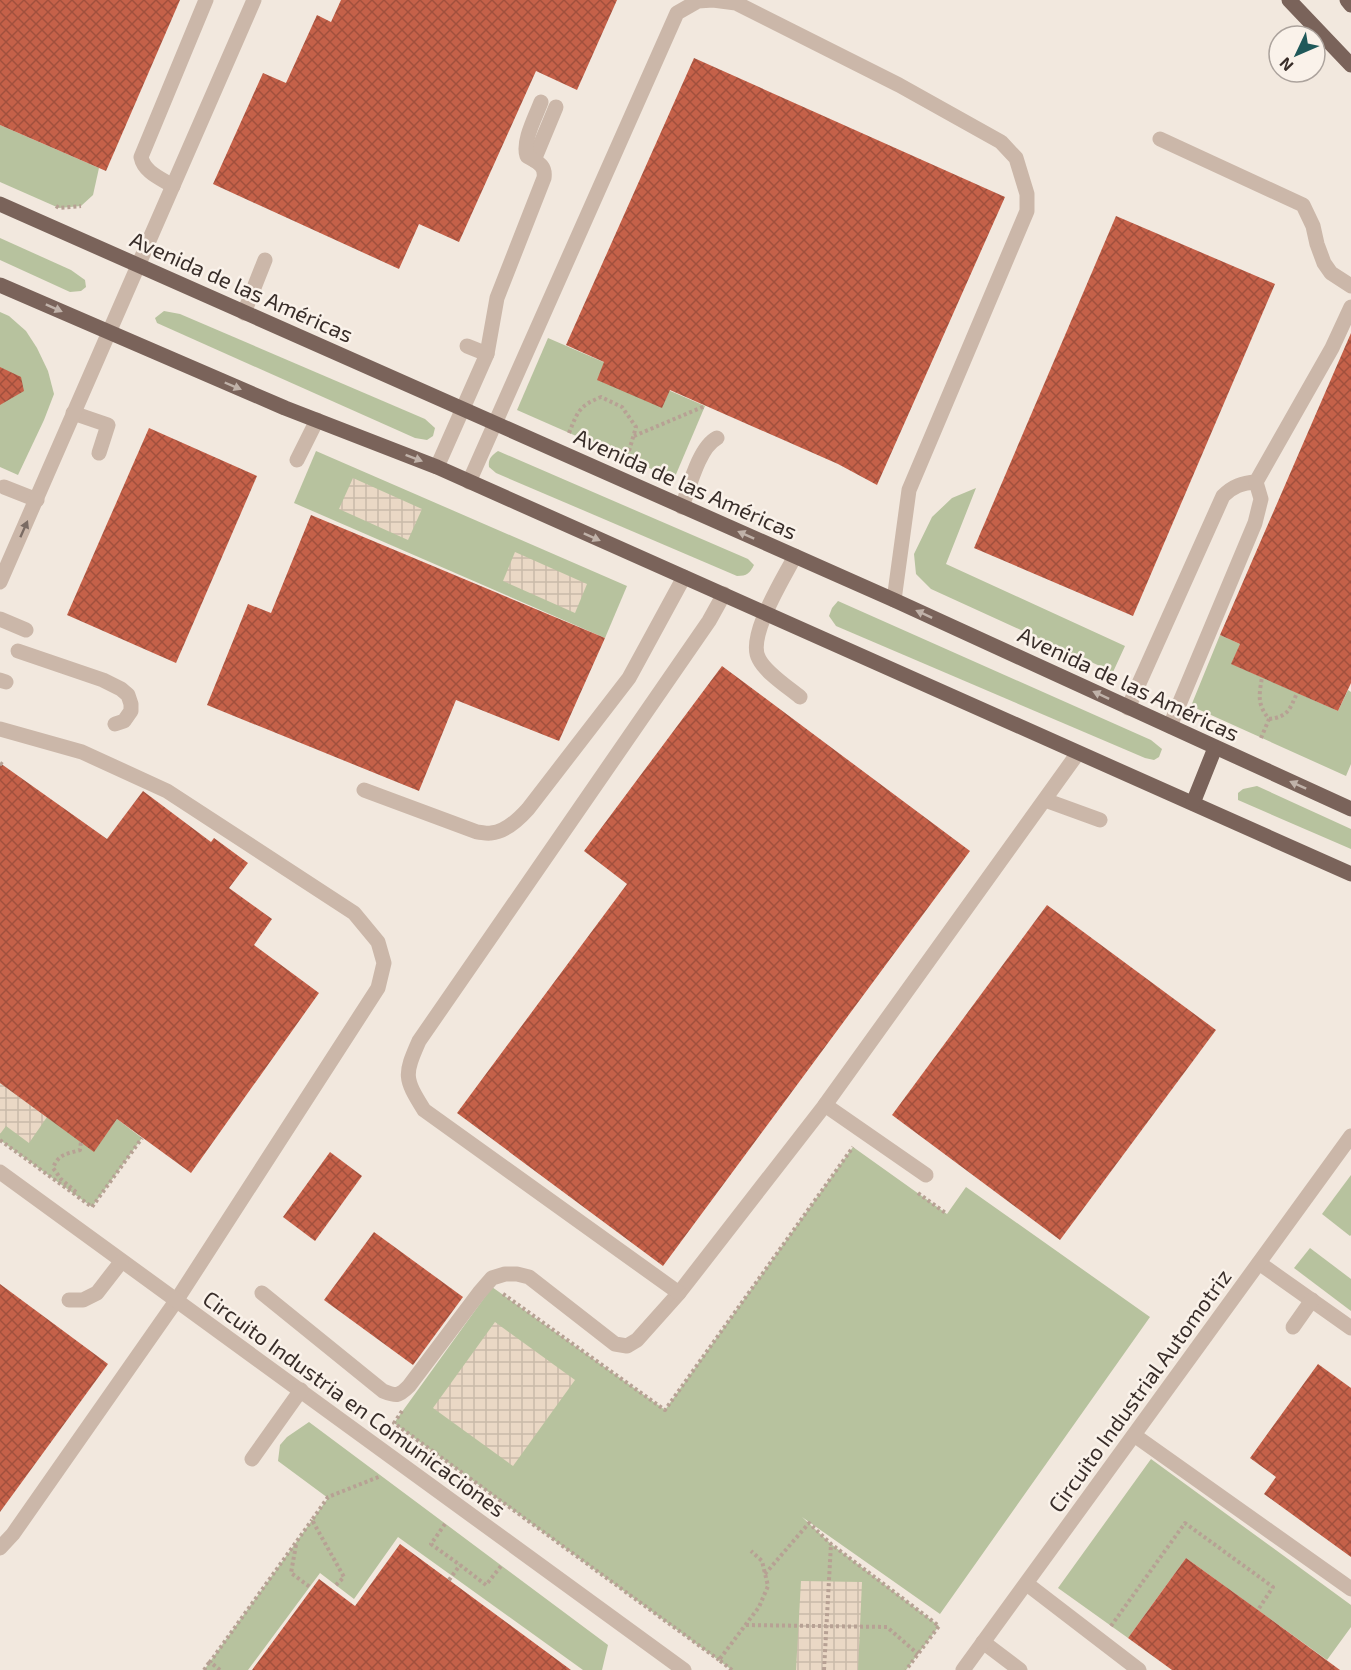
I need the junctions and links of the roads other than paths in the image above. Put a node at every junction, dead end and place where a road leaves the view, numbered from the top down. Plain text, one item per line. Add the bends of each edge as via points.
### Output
1 (206, 0) edge
2 (254, 0) edge
3 (1288, 0) edge
4 (1347, 0) edge
5 (1351, 5) edge
6 (1351, 65) edge
7 (549, 105) dead end
8 (1160, 139) dead end
9 (172, 186) junction
10 (0, 204) edge
11 (266, 260) dead end
12 (138, 265) junction
13 (0, 285) edge
14 (1351, 286) edge
15 (1351, 307) edge
16 (243, 313) junction
17 (110, 333) junction
18 (467, 346) dead end
19 (487, 354) junction
20 (463, 409) junction
21 (73, 413) junction
22 (317, 420) junction
23 (494, 423) junction
24 (717, 438) dead end
25 (99, 453) dead end
26 (297, 460) dead end
27 (437, 467) junction
28 (469, 482) junction
29 (1256, 482) junction
30 (4, 487) dead end
31 (37, 500) junction
32 (682, 507) junction
33 (795, 556) junction
34 (684, 577) junction
35 (0, 582) edge
36 (724, 594) junction
37 (894, 600) junction
38 (766, 612) junction
39 (0, 619) edge
40 (26, 630) dead end
41 (18, 651) dead end
42 (801, 697) dead end
43 (1128, 708) junction
44 (115, 724) dead end
45 (1170, 726) junction
46 (0, 729) edge
47 (1215, 748) junction
48 (1078, 753) junction
49 (364, 790) dead end
50 (1045, 800) junction
51 (1193, 802) junction
52 (1350, 804) edge
53 (1100, 820) dead end
54 (1351, 874) edge
55 (825, 1106) junction
56 (1351, 1136) edge
57 (0, 1172) edge
58 (926, 1175) dead end
59 (121, 1262) junction
60 (1259, 1263) junction
61 (262, 1293) dead end
62 (679, 1293) junction
63 (69, 1300) dead end
64 (176, 1300) junction
65 (1312, 1300) junction
66 (1293, 1327) dead end
67 (1351, 1328) edge
68 (301, 1390) junction
69 (1134, 1435) junction
70 (252, 1459) dead end
71 (0, 1548) edge
72 (1027, 1584) junction
73 (1351, 1589) edge
74 (983, 1642) junction
75 (684, 1670) edge
76 (963, 1670) edge
77 (1020, 1670) edge
78 (1139, 1670) edge

1 - 9 street via 141,157 150,172
2 - 9 street
3 - 6 main road
4 - 5 main road
7 - 19 street via 526,142 526,156 542,165 544,178 497,298
8 - 14 street via 1303,206 1324,263 1331,273
9 - 12 street
10 - 12 main road, Avenida de las Américas
11 - 16 street
12 - 16 main road, Avenida de las Américas
12 - 17 street
13 -> 17 main road
15 - 29 street
16 - 20 main road, Avenida de las Américas
17 - 21 street
17 -> 22 main road
18 - 19 street
19 - 20 street
20 - 23 main road, Avenida de las Américas
20 - 27 street
21 - 25 street via 108,425
21 - 31 street
22 - 26 street
22 -> 27 main road
23 - 28 street
23 - 32 main road, Avenida de las Américas
23 - 37 street via 677,13 698,1 736,3 899,85 1001,142 1016,158 1027,194 1027,211 909,490
24 - 32 street via 702,453
27 - 28 main road
28 -> 34 main road
29 - 43 street via 1235,486 1223,496
29 - 45 street via 1261,499 1255,523
30 - 31 street
35 -> 31 street
33 -> 32 main road, Avenida de las Américas
33 - 37 main road, Avenida de las Américas
33 - 38 street
34 - 36 main road
34 - 49 street via 629,678 528,809 504,829 477,832
36 - 38 main road
36 - 62 street via 418,1041 408,1065 409,1086 424,1110
43 -> 37 main road, Avenida de las Américas
38 - 42 street via 755,644 758,659
38 - 48 main road
39 - 40 street
41 - 44 street via 121,689 128,696 131,711 124,721
43 - 45 main road, Avenida de las Américas
45 - 47 main road, Avenida de las Américas
46 - 64 street via 82,753 167,791 354,913 378,942 384,963 378,988
47 - 51 main road
52 -> 47 main road, Avenida de las Américas
48 - 50 street
48 - 51 main road
50 - 53 street
50 - 55 street
51 - 54 main road
55 - 58 street
55 - 62 street
56 - 60 street, Circuito Industrial Automotriz
57 - 59 street, Circuito Industria en Comunicaciones
59 - 63 street via 97,1293 83,1300
59 - 64 street, Circuito Industria en Comunicaciones
60 - 65 street
60 - 69 street, Circuito Industrial Automotriz
61 - 62 street via 383,1391 395,1395 409,1386 492,1278 505,1274 529,1277 615,1344 627,1346
64 - 68 street, Circuito Industria en Comunicaciones
64 - 71 street
65 - 66 street
65 - 67 street
68 - 70 street
68 - 75 street, Circuito Industria en Comunicaciones
69 - 72 street, Circuito Industrial Automotriz
69 - 73 street
72 - 74 street, Circuito Industrial Automotriz
72 - 78 street
74 - 76 street, Circuito Industrial Automotriz
74 - 77 street

